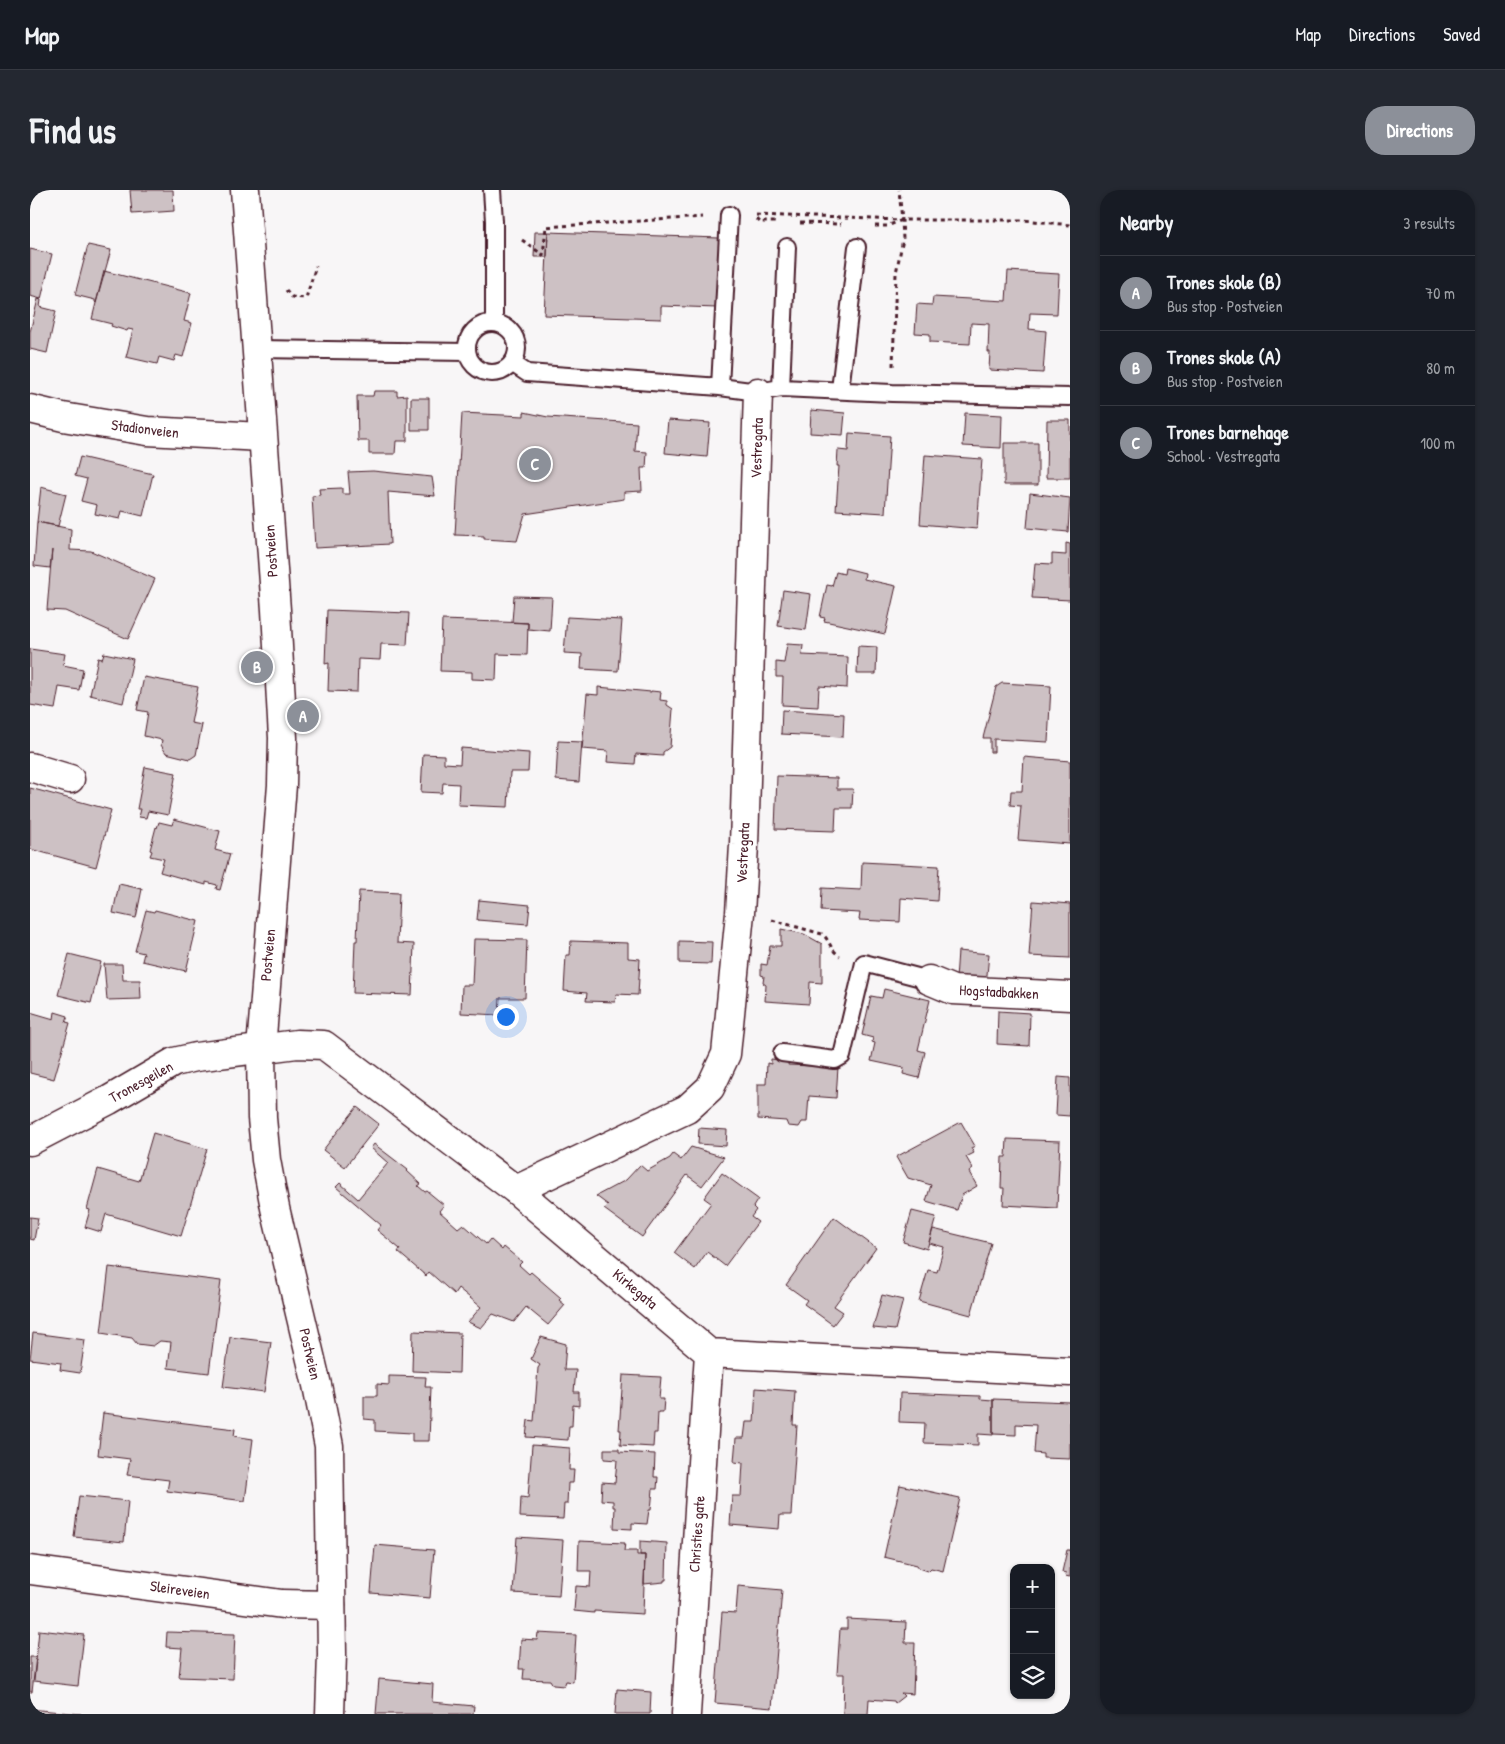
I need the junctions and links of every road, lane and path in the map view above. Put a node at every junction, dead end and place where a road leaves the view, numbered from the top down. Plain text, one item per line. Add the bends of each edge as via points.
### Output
1 (245, 190) edge
2 (492, 190) edge
3 (899, 190) edge
4 (729, 215) joint
5 (902, 220) junction
6 (494, 221) junction
7 (778, 222) dead end
8 (796, 223) dead end
9 (849, 224) dead end
10 (868, 225) dead end
11 (1070, 225) edge
12 (857, 247) dead end
13 (787, 248) dead end
14 (316, 266) dead end
15 (280, 292) dead end
16 (494, 323) junction
17 (256, 350) junction
18 (467, 352) junction
19 (512, 363) junction
20 (720, 387) junction
21 (770, 390) junction
22 (840, 390) junction
23 (892, 393) junction
24 (1070, 397) edge
25 (30, 409) edge
26 (262, 437) junction
27 (30, 767) edge
28 (70, 778) dead end
29 (740, 913) junction
30 (864, 962) junction
31 (929, 980) joint
32 (1070, 996) edge
33 (260, 1049) junction
34 (782, 1053) dead end
35 (30, 1141) edge
36 (516, 1190) junction
37 (709, 1353) junction
38 (1070, 1372) edge
39 (30, 1570) edge
40 (331, 1605) junction
41 (330, 1714) edge
42 (686, 1714) edge

1 - 17 street, Postveien
2 - 6 lane
3 - 5 path
4 - 6 path via 546,227 543,255
4 - 20 lane
5 - 7 path via 750,215 759,222
5 - 10 path via 886,226
5 - 11 path via 1024,220
5 - 23 path via 903,239 896,273
6 - 16 lane
8 - 9 path
12 - 22 lane
13 - 21 lane
14 - 15 path via 306,298 292,296 284,288
16 - 18 lane via 479,326 469,338
16 - 19 lane via 506,327 515,338 517,351
17 - 18 lane
17 - 26 street, Postveien
18 - 19 lane via 474,366 486,373 501,372
19 - 20 lane via 527,374
20 - 21 lane
21 - 22 lane
21 - 29 street, Vestregata
22 - 23 lane
23 - 24 lane
25 - 26 street, Stadionveien via 147,431
26 - 33 street, Postveien via 283,738
27 - 28 street
29 - 30 path via 822,934 833,952 842,958
29 - 36 street, Vestregata via 726,1054 710,1088 686,1108
30 - 31 lane
30 - 34 lane via 842,1056 836,1060
31 - 32 street, Hogstadbakken via 953,990
33 - 35 street, Tronesgeilen via 174,1062
33 - 36 street, Kirkegata via 297,1044 324,1045
33 - 40 street, Postveien via 266,1160 329,1446
36 - 37 street, Kirkegata
37 - 38 street
37 - 42 street, Christies gate
39 - 40 street, Sleireveien via 282,1604
40 - 41 street, Postveien

